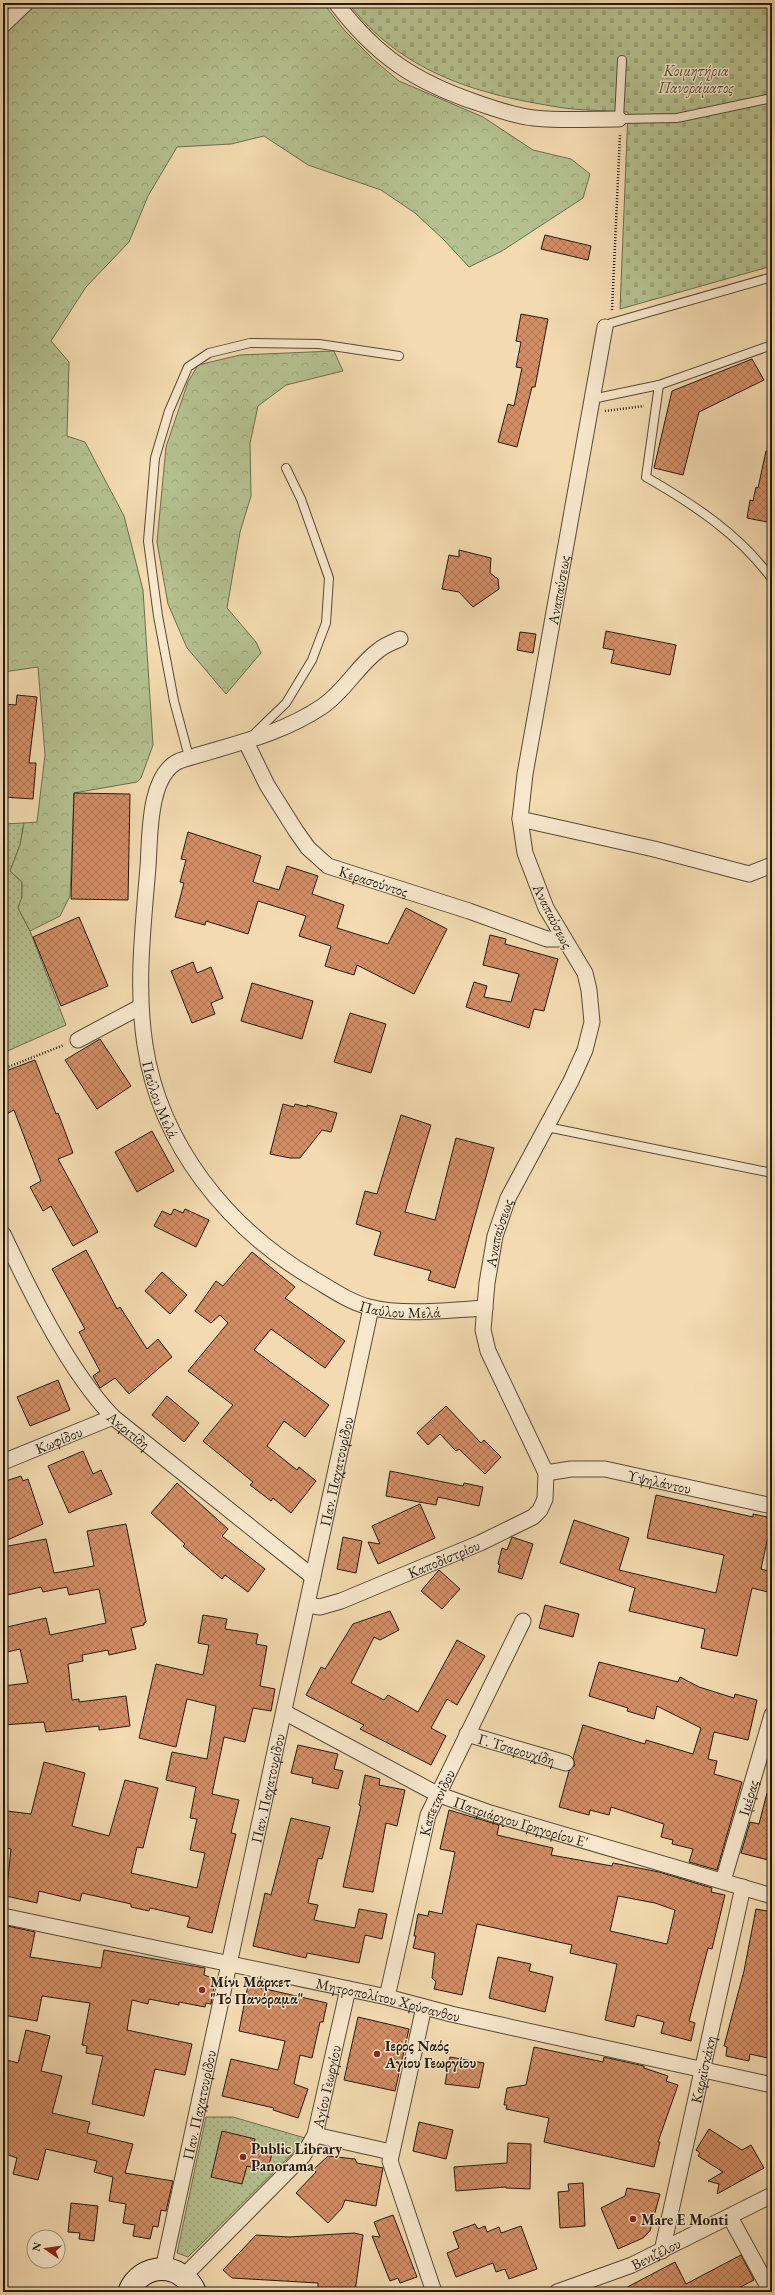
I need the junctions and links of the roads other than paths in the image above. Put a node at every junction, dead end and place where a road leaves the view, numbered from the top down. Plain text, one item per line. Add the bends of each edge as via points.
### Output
1 (13, 3) edge
2 (26, 3) edge
3 (336, 3) edge
4 (3, 24) edge
5 (622, 60) dead end
6 (772, 98) edge
7 (619, 119) junction
8 (772, 277) edge
9 (609, 325) joint
10 (772, 345) edge
11 (399, 356) dead end
12 (659, 385) junction
13 (590, 407) junction
14 (286, 468) dead end
15 (772, 578) edge
16 (400, 639) dead end
17 (246, 742) junction
18 (189, 757) junction
19 (520, 819) junction
20 (772, 865) edge
21 (563, 939) junction
22 (140, 1007) junction
23 (78, 1040) road end
24 (547, 1127) junction
25 (772, 1173) edge
26 (3, 1234) edge
27 (371, 1308) junction
28 (485, 1308) junction
29 (113, 1417) junction
30 (3, 1462) edge
31 (546, 1473) junction
32 (772, 1506) edge
33 (313, 1577) junction
34 (307, 1605) junction
35 (524, 1621) dead end
36 (284, 1712) junction
37 (772, 1715) edge
38 (468, 1734) junction
39 (566, 1763) dead end
40 (438, 1794) junction
41 (723, 1881) junction
42 (743, 1887) junction
43 (772, 1896) edge
44 (3, 1916) edge
45 (229, 1964) junction
46 (348, 1989) junction
47 (387, 1997) junction
48 (424, 2007) junction
49 (702, 2068) junction
50 (772, 2085) edge
51 (315, 2135) junction
52 (391, 2152) junction
53 (772, 2195) edge
54 (730, 2217) junction
55 (662, 2250) junction
56 (163, 2269) junction
57 (189, 2284) edge
58 (129, 2292) edge
59 (434, 2292) edge
60 (556, 2292) edge
61 (771, 2292) edge

1 - 4 street
2 - 4 street
3 - 7 street via 363,35 402,69 462,98 514,115 533,118
5 - 7 lane
6 - 7 lane via 677,118
8 - 9 lane
9 - 13 street, Αναπαύσεως
10 - 12 lane
11 - 18 lane via 319,344 250,344 209,353 188,367 169,411 155,458 148,541 158,616 174,700
12 - 13 lane
12 - 15 lane via 646,477 721,525 758,559
13 - 19 street, Αναπαύσεως via 525,774
14 - 17 lane via 301,499 329,578 326,624 312,660 286,703
16 - 17 street, Παύλου Μελά via 378,650 336,697 277,731
17 - 18 street, Παύλου Μελά
17 - 21 street, Κερασούντος via 267,785 296,831 308,848 328,866 547,939
18 - 22 street, Παύλου Μελά via 166,769 155,796 149,842
19 - 20 street via 654,849 749,874
19 - 21 street, Αναπαύσεως via 531,872
21 - 24 street, Αναπαύσεως via 585,973 592,1022 578,1066
22 - 23 street
22 - 27 street, Παύλου Μελά via 145,1047 162,1112 189,1162 211,1192 282,1261 335,1292
24 - 25 lane
24 - 28 street, Αναπαύσεως via 518,1178 501,1216 491,1260
26 - 29 street, Ακριτίδη via 27,1283 92,1394
27 - 28 street, Παύλου Μελά via 422,1312
27 - 33 street, Παν. Παχατουρίδου
28 - 31 street, Αναπαύσεως via 483,1330 491,1358
29 - 30 street, Κωφίδου
29 - 33 street, Ακριτίδη
31 - 32 street, Υψηλάντου via 571,1468 605,1469
31 - 34 street, Καποδίστρίου via 546,1499 540,1510 528,1520 480,1543 341,1601 320,1607
33 - 34 street, Παν. Παχατουρίδου
34 - 36 street, Παν. Παχατουρίδου
35 - 38 street, Καπετανίδου
36 - 40 street, Πατριάρχου Γρηγορίου Ε'
36 - 45 street, Παν. Παχατουρίδου
37 - 41 street, Ιμέρας
38 - 39 street, Γ. Τσαρουχίδη
38 - 40 street, Καπετανίδου
40 - 41 street, Πατριάρχου Γρηγορίου Ε' via 490,1813
40 - 47 street, Καπετανίδου via 425,1823
41 - 42 street, Πατριάρχου Γρηγορίου Ε'
42 - 43 street, Πατριάρχου Γρηγορίου Ε'
42 - 49 street, Καραϊσκάκη
44 - 45 street, Μητροπολίτου Χρύσανθου
45 - 46 street, Μητροπολίτου Χρύσανθου
45 - 56 street, Παν. Παχατουρίδου
46 - 47 street, Μητροπολίτου Χρύσανθου
46 - 51 street, Αγίου Γεωργίου
47 - 48 street, Μητροπολίτου Χρύσανθου
48 - 49 street, Μητροπολίτου Χρύσανθου
48 - 52 street
49 - 50 street, Μητροπολίτου Χρύσανθου
49 - 55 street, Καραϊσκάκη
51 - 52 street
51 - 57 street, Αγίου Γεωργίου via 303,2156
52 - 59 street via 391,2167
53 - 54 street, Βενιζέλου
54 - 55 street, Βενιζέλου
54 - 61 street
55 - 60 street, Βενιζέλου via 598,2278
56 - 57 main road via 174,2271
56 - 58 main road via 151,2270 140,2276

